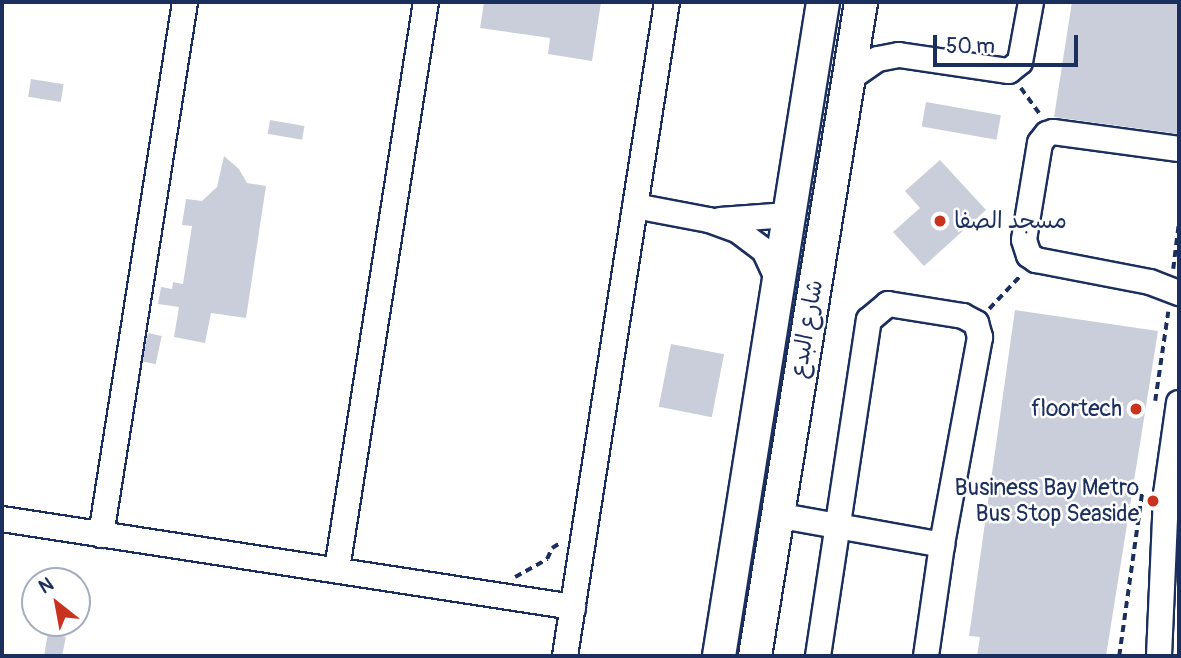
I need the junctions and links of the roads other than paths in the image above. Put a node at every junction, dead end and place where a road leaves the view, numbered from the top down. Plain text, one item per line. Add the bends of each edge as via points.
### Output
1 (185, 2) edge
2 (426, 2) edge
3 (667, 2) edge
4 (823, 2) edge
5 (861, 2) edge
6 (1031, 2) edge
7 (849, 79) junction
8 (1174, 148) edge
9 (635, 206) junction
10 (788, 215) junction
11 (709, 220) junction
12 (778, 280) junction
13 (1179, 293) edge
14 (805, 337) junction
15 (1179, 403) edge
16 (776, 515) junction
17 (2, 519) edge
18 (839, 527) junction
19 (101, 535) junction
20 (942, 545) junction
21 (337, 569) junction
22 (573, 607) junction
23 (565, 656) edge
24 (719, 656) edge
25 (755, 656) edge
26 (818, 656) edge
27 (926, 656) edge
28 (1158, 656) edge

1 - 19 street
2 - 21 street
3 - 9 street
4 - 10 main road, شارع البدع
5 - 7 main road, شارع البدع
6 - 7 street via 1020,62 1009,71 899,55 869,63
7 - 14 main road, شارع البدع
8 - 13 street via 1053,132 1040,144 1024,240 1036,260 1150,282
9 - 11 street
9 - 22 street
10 - 11 street
10 - 12 main road, شارع البدع
10 - 14 main road via 803,221 808,233 798,314
11 - 12 street via 756,242
12 - 24 main road, شارع البدع
14 - 16 main road, شارع البدع
15 - 28 street via 1166,494
16 - 18 street
16 - 25 main road, شارع البدع
17 - 19 street
18 - 20 street
18 - 20 street via 869,320 888,304 963,316 976,323 980,337
18 - 26 street
19 - 21 street
20 - 27 street
21 - 22 street
22 - 23 street

